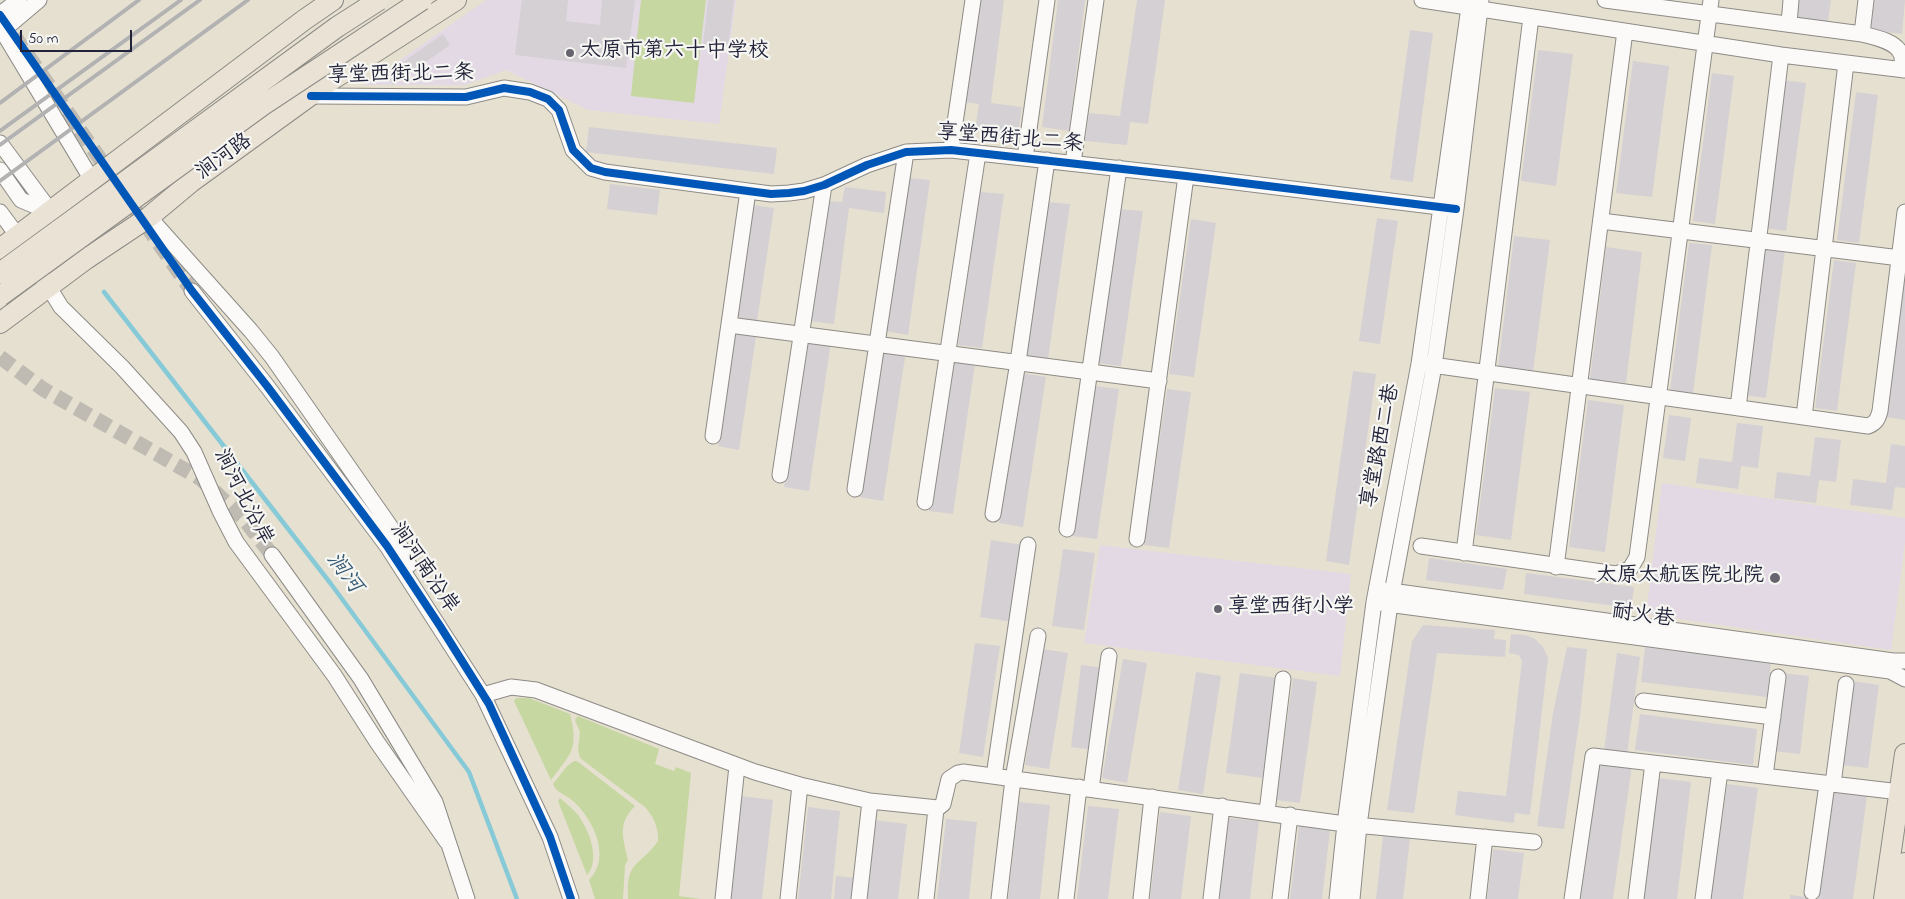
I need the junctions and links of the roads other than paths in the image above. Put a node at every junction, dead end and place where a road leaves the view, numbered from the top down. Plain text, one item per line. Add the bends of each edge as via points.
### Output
1 (333, 0) edge
2 (379, 0) edge
3 (422, 0) edge
4 (456, 0) edge
5 (973, 0) edge
6 (1047, 0) edge
7 (1096, 0) edge
8 (1422, 0) edge
9 (1604, 0) edge
10 (1791, 0) edge
11 (1866, 0) edge
12 (29, 2) edge
13 (1475, 4) edge
14 (1710, 7) edge
15 (1531, 17) junction
16 (1789, 24) junction
17 (3, 25) edge
18 (1625, 31) junction
19 (1862, 34) junction
20 (1705, 43) junction
21 (1781, 55) junction
22 (1846, 63) junction
23 (1904, 70) edge
24 (310, 96) junction
25 (153, 134) junction
26 (0, 143) edge
27 (951, 150) junction
28 (906, 152) junction
29 (978, 153) junction
30 (1025, 158) junction
31 (1046, 160) junction
32 (1073, 163) junction
33 (1119, 168) junction
34 (0, 170) edge
35 (1186, 176) junction
36 (92, 180) junction
37 (191, 182) junction
38 (824, 185) junction
39 (748, 191) junction
40 (1440, 206) junction
41 (1456, 209) junction
42 (0, 212) edge
43 (50, 212) junction
44 (1905, 212) edge
45 (148, 217) junction
46 (1601, 221) junction
47 (1680, 230) junction
48 (18, 235) junction
49 (1759, 240) junction
50 (0, 249) edge
51 (1824, 249) junction
52 (1900, 258) junction
53 (86, 259) junction
54 (0, 273) edge
55 (49, 287) junction
56 (192, 291) tunnel mouth
57 (0, 296) edge
58 (0, 323) edge
59 (729, 325) junction
60 (801, 334) junction
61 (877, 344) junction
62 (948, 353) junction
63 (1018, 362) junction
64 (1426, 365) junction
65 (1091, 372) junction
66 (1486, 373) junction
67 (1159, 381) junction
68 (1579, 386) junction
69 (1658, 397) junction
70 (1738, 408) junction
71 (1804, 417) junction
72 (713, 436) dead end
73 (780, 475) dead end
74 (855, 489) dead end
75 (925, 502) dead end
76 (993, 514) dead end
77 (1067, 530) dead end
78 (1138, 539) dead end
79 (1028, 545) dead end
80 (1421, 546) dead end
81 (1464, 553) junction
82 (272, 555) tunnel mouth
83 (1556, 567) junction
84 (1375, 596) junction
85 (1391, 598) junction
86 (440, 626) junction
87 (1038, 636) dead end
88 (1109, 656) dead end
89 (1905, 661) edge
90 (1778, 677) dead end
91 (1905, 678) edge
92 (1283, 679) dead end
93 (1846, 684) dead end
94 (484, 695) junction
95 (1643, 701) dead end
96 (1773, 717) junction
97 (1905, 754) edge
98 (1654, 763) junction
99 (737, 766) junction
100 (1720, 771) junction
101 (994, 776) junction
102 (1765, 776) junction
103 (1013, 778) junction
104 (1830, 784) junction
105 (800, 785) junction
106 (1085, 788) junction
107 (1900, 792) junction
108 (1152, 797) junction
109 (870, 801) junction
110 (1222, 806) junction
111 (936, 809) junction
112 (1267, 812) junction
113 (1290, 815) junction
114 (1352, 825) junction
115 (1485, 837) junction
116 (448, 842) junction
117 (1534, 842) dead end
118 (1905, 864) edge
119 (1812, 892) dead end
120 (467, 899) edge
121 (571, 899) edge
122 (723, 899) edge
123 (788, 899) edge
124 (859, 899) edge
125 (926, 899) edge
126 (999, 899) edge
127 (1066, 899) edge
128 (1140, 899) edge
129 (1211, 899) edge
130 (1280, 899) edge
131 (1337, 899) edge
132 (1352, 899) edge
133 (1478, 899) edge
134 (1572, 899) edge
135 (1636, 899) edge
136 (1703, 899) edge
137 (1884, 899) edge
138 (1900, 899) edge

1 - 25 main road
2 - 54 main road, 涧河路, bridge
3 - 57 main road, 涧河路, bridge via 263,105
4 - 24 main road, 涧河路
5 - 27 street
6 - 30 street
7 - 32 street
8 - 13 street
9 - 14 street
10 - 16 street
11 - 19 street
12 - 17 street
13 - 15 street
13 - 40 street, 享堂路西二巷
13 - 41 street, 享堂路西二巷
14 - 16 street
14 - 20 street
15 - 18 street
15 - 66 street
16 - 19 street
17 - 36 street via 12,46
18 - 20 street
18 - 46 street
19 - 23 street via 1897,48 1902,55
20 - 21 street
20 - 47 street
21 - 22 street
21 - 49 street
22 - 23 street
22 - 51 street
24 - 37 main road, 涧河路
24 - 39 street, 享堂西街北二条 via 466,96 504,88 530,92 548,99 559,110 573,150 592,168
25 - 36 main road
25 - 37 main road via 148,143 146,162 156,178 173,187
26 - 43 street
27 - 28 street, 享堂西街北二条
27 - 29 street, 享堂西街北二条
28 - 38 street, 享堂西街北二条 via 867,165
28 - 61 street
29 - 30 street, 享堂西街北二条
29 - 62 street
30 - 31 street, 享堂西街北二条
31 - 32 street, 享堂西街北二条
31 - 63 street
32 - 33 street, 享堂西街北二条
33 - 35 street, 享堂西街北二条
33 - 65 street
34 - 43 street via 21,200
35 - 40 street, 享堂西街北二条
35 - 67 street
36 - 43 main road
37 - 45 main road, 涧河路
38 - 39 street, 享堂西街北二条 via 789,193
38 - 60 street
39 - 59 street
40 - 41 street, 享堂西街北二条
40 - 64 street, 享堂路西二巷
41 - 64 street, 享堂路西二巷
42 - 48 street, 涧河北沿岸
43 - 48 main road
43 - 53 street
44 - 52 street
45 - 53 main road, 涧河路
45 - 86 street via 272,357 390,526
46 - 47 street
46 - 68 street
47 - 49 street
47 - 69 street
48 - 50 main road
48 - 55 street, 涧河北沿岸
49 - 51 street
49 - 70 street
51 - 52 street
51 - 71 street
52 - 71 street via 1878,419 1868,426
53 - 55 main road, 涧河路
55 - 58 main road, 涧河路
55 - 116 street, 涧河北沿岸 via 61,307 122,366 181,432 194,452 236,542 334,675
56 - 86 street, 涧河南沿岸 via 387,546
59 - 60 street
59 - 72 street
60 - 61 street
60 - 73 street
61 - 62 street
61 - 74 street
62 - 63 street
62 - 75 street
63 - 65 street
63 - 76 street
64 - 66 street
64 - 84 street, 享堂路西二巷
64 - 85 street, 享堂路西二巷
65 - 67 street
65 - 77 street
66 - 68 street
66 - 81 street
67 - 78 street
68 - 69 street
68 - 83 street
69 - 70 street
69 - 83 street via 1637,557 1630,569 1616,574
70 - 71 street
79 - 101 street
80 - 81 street
81 - 83 street
82 - 116 street, 涧河北沿岸 via 361,679 435,802
84 - 85 street, 耐火巷
84 - 114 street, 享堂路西二巷
85 - 89 street, 耐火巷
85 - 91 street, 耐火巷 via 1890,671
85 - 114 street, 享堂路西二巷
86 - 94 street, 涧河南沿岸
87 - 103 street
88 - 106 street
90 - 96 street
92 - 112 street
93 - 104 street
94 - 99 street via 511,687 536,690
94 - 121 street, 涧河南沿岸 via 550,837
95 - 96 street
96 - 102 street
97 - 107 main road
98 - 100 street
98 - 134 street via 1593,756
98 - 135 street
99 - 105 street
99 - 122 street
100 - 102 street
100 - 136 street
101 - 103 street
101 - 111 street via 964,772 953,775 946,785 942,806
102 - 104 street
103 - 106 street
103 - 126 street
104 - 107 street
104 - 119 street
105 - 109 street
105 - 123 street
106 - 108 street
106 - 127 street
107 - 137 main road
108 - 110 street
108 - 128 street
109 - 111 street
109 - 124 street
110 - 112 street
110 - 129 street
111 - 125 street
112 - 113 street
113 - 114 street
113 - 130 street
114 - 115 street
114 - 131 street, 享堂路西二巷
114 - 132 street, 享堂路西二巷
115 - 117 street
115 - 133 street
116 - 120 street, 涧河北沿岸
118 - 138 highway

